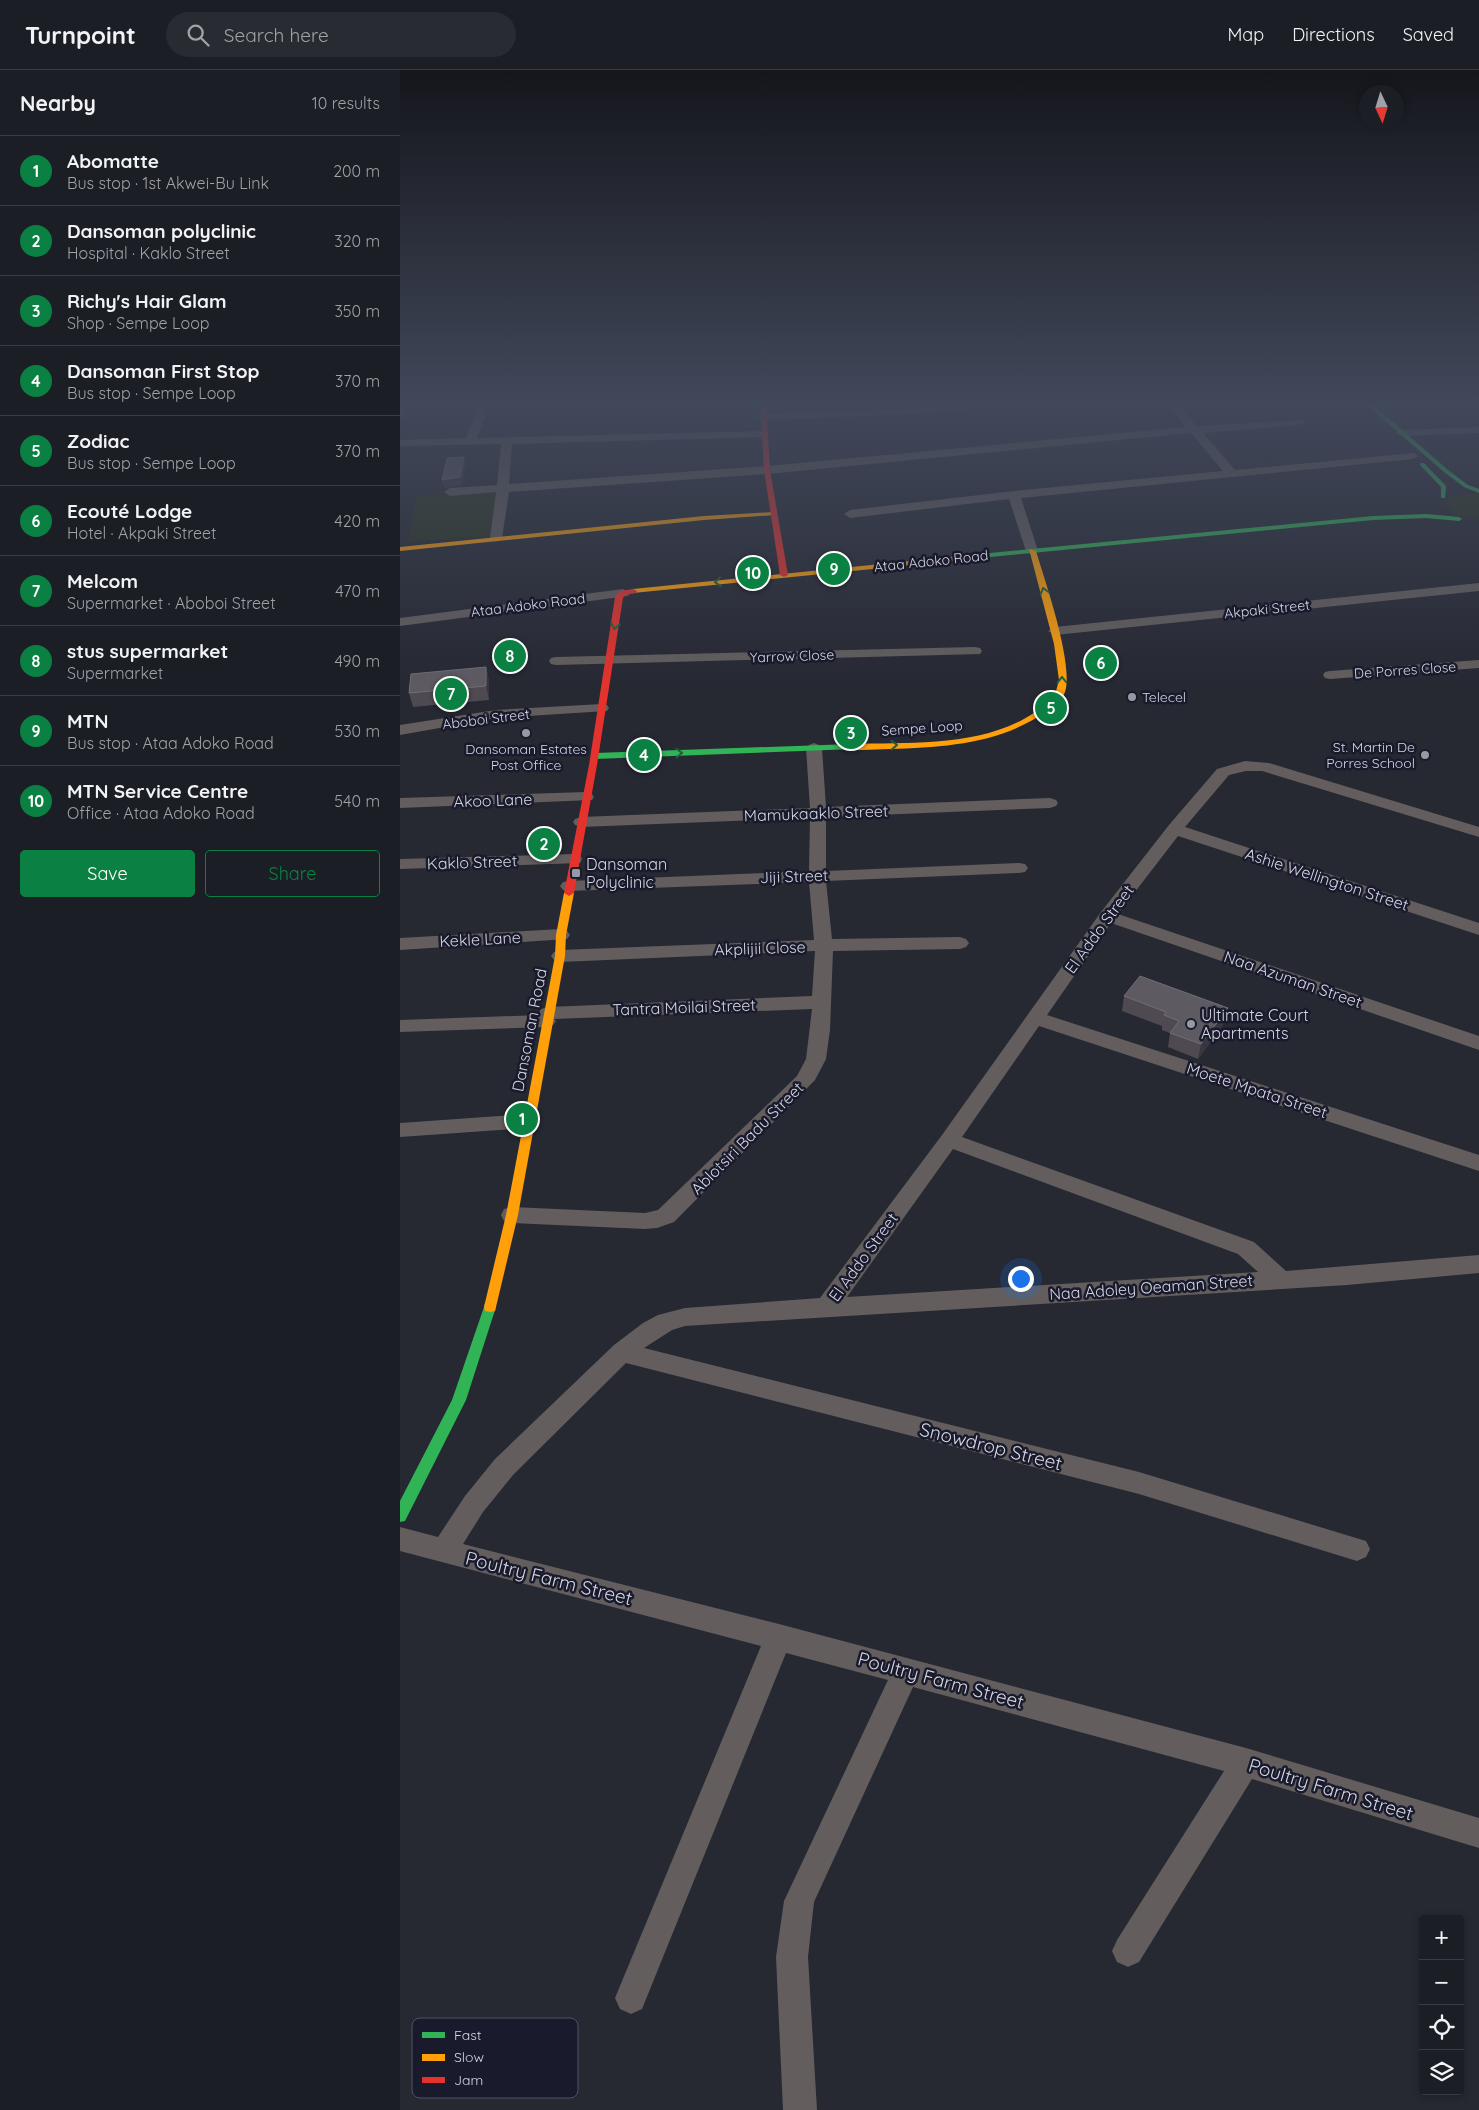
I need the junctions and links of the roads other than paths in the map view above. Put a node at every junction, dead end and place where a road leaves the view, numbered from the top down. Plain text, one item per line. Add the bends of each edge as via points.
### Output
1 (502, 495) edge
2 (770, 495) edge
3 (1012, 495) edge
4 (1014, 495) edge
5 (1439, 495) edge
6 (1451, 495) edge
7 (1434, 502) junction
8 (773, 514) junction
9 (850, 514) dead end
10 (1373, 518) junction
11 (1459, 519) junction
12 (1471, 522) dead end
13 (496, 538) junction
14 (400, 549) edge
15 (1032, 551) junction
16 (784, 575) junction
17 (1479, 587) edge
18 (623, 593) junction
19 (400, 622) edge
20 (1055, 632) junction
21 (975, 651) dead end
22 (556, 661) dead end
23 (609, 661) junction
24 (1479, 664) edge
25 (1330, 675) dead end
26 (602, 708) junction
27 (400, 730) edge
28 (814, 748) junction
29 (595, 756) junction
30 (586, 797) junction
31 (400, 803) edge
32 (1050, 803) dead end
33 (818, 814) junction
34 (581, 822) junction
35 (1175, 829) junction
36 (1479, 832) edge
37 (574, 859) junction
38 (400, 864) edge
39 (1019, 868) dead end
40 (816, 876) junction
41 (569, 886) junction
42 (1107, 916) junction
43 (1479, 929) edge
44 (561, 935) junction
45 (960, 943) dead end
46 (400, 944) edge
47 (824, 945) junction
48 (560, 956) junction
49 (821, 1002) junction
50 (547, 1017) junction
51 (1035, 1018) junction
52 (400, 1026) edge
53 (1479, 1043) edge
54 (528, 1122) junction
55 (400, 1130) edge
56 (949, 1140) junction
57 (1479, 1163) edge
58 (512, 1215) junction
59 (1479, 1264) edge
60 (1280, 1279) junction
61 (827, 1307) junction
62 (622, 1352) junction
63 (400, 1516) edge
64 (400, 1539) edge
65 (1358, 1549) dead end
66 (444, 1551) junction
67 (779, 1637) junction
68 (906, 1671) junction
69 (1246, 1763) junction
70 (1479, 1833) edge
71 (1128, 1951) dead end
72 (631, 1998) dead end
73 (800, 2110) edge

1 - 13 street
2 - 8 main road
3 - 9 street
4 - 15 street
5 - 7 main road
6 - 7 main road, Ataa Adoko Road
7 - 10 main road, Ataa Adoko Road
7 - 11 main road via 1442,511
8 - 13 main road
8 - 16 main road
10 - 11 main road, Ataa Adoko Road via 1426,516
10 - 15 main road, Ataa Adoko Road
11 - 12 main road
13 - 14 main road
15 - 16 main road, Ataa Adoko Road
20 -> 15 main road, Sempe Loop
16 -> 18 main road, Ataa Adoko Road
17 - 20 street, Akpaki Street
18 - 19 street, Ataa Adoko Road
18 -> 23 main road, Dansoman Road via 619,597
28 -> 20 main road, Sempe Loop via 949,743 1020,726 1044,710 1061,693 1063,681
21 - 23 street, Yarrow Close
22 - 23 street, Yarrow Close
23 - 26 main road, Dansoman Road
24 - 25 street, De Porres Close
26 - 27 street, Aboboi Street via 496,714
26 - 29 main road, Dansoman Road
29 -> 28 main road, Sempe Loop
28 - 33 street, Ablotsiri Badu Street
29 - 30 main road, Dansoman Road
30 - 31 street, Akoo Lane
30 - 34 main road, Dansoman Road
32 - 33 street, Mamukaaklo Street
33 - 34 street, Mamukaaklo Street
33 - 40 street, Ablotsiri Badu Street
34 - 37 main road, Dansoman Road
35 - 36 street, El Addo Street via 1223,772 1245,766 1263,766
35 - 42 street, El Addo Street
35 - 43 street, Ashie Wellington Street
37 - 38 street, Kaklo Street
37 - 41 main road, Dansoman Road
39 - 40 street, Jiji Street
40 - 41 street, Jiji Street
40 - 47 street, Ablotsiri Badu Street
41 - 44 main road, Dansoman Road
42 - 51 street, El Addo Street
42 - 53 street, Naa Azuman Street
44 - 46 street, Kekle Lane
44 - 48 main road, Dansoman Road
45 - 47 street, Akplijii Close
47 - 48 street, Akplijii Close
47 - 49 street, Ablotsiri Badu Street
48 - 50 main road, Dansoman Road
49 - 50 street, Tantra Moilai Street
49 - 58 street, Ablotsiri Badu Street via 816,1059 806,1080 666,1216 645,1221
50 - 52 street, Tantra Moilai Street
50 - 54 main road, Dansoman Road
51 - 56 street, El Addo Street
51 - 57 street, Moete Mpata Street
54 - 55 street
54 - 58 main road, Dansoman Road
56 - 60 street via 1246,1248
56 - 61 street, El Addo Street
58 - 63 main road, Dansoman Road via 488,1313 459,1400
59 - 60 street, Naa Adoley Oeaman Street
60 - 61 street, Naa Adoley Oeaman Street
61 - 62 street, Naa Adoley Oeaman Street via 685,1317 651,1330
62 - 65 street, Snowdrop Street via 1139,1483
62 - 66 street, Naa Adoley Oeaman Street via 504,1467 474,1504
64 - 66 street, Poultry Farm Street
66 - 67 street, Poultry Farm Street
67 - 68 street, Poultry Farm Street
67 - 72 street
68 - 69 street, Poultry Farm Street
68 - 73 street via 799,1901 792,1957
69 - 70 street, Poultry Farm Street
69 - 71 street

